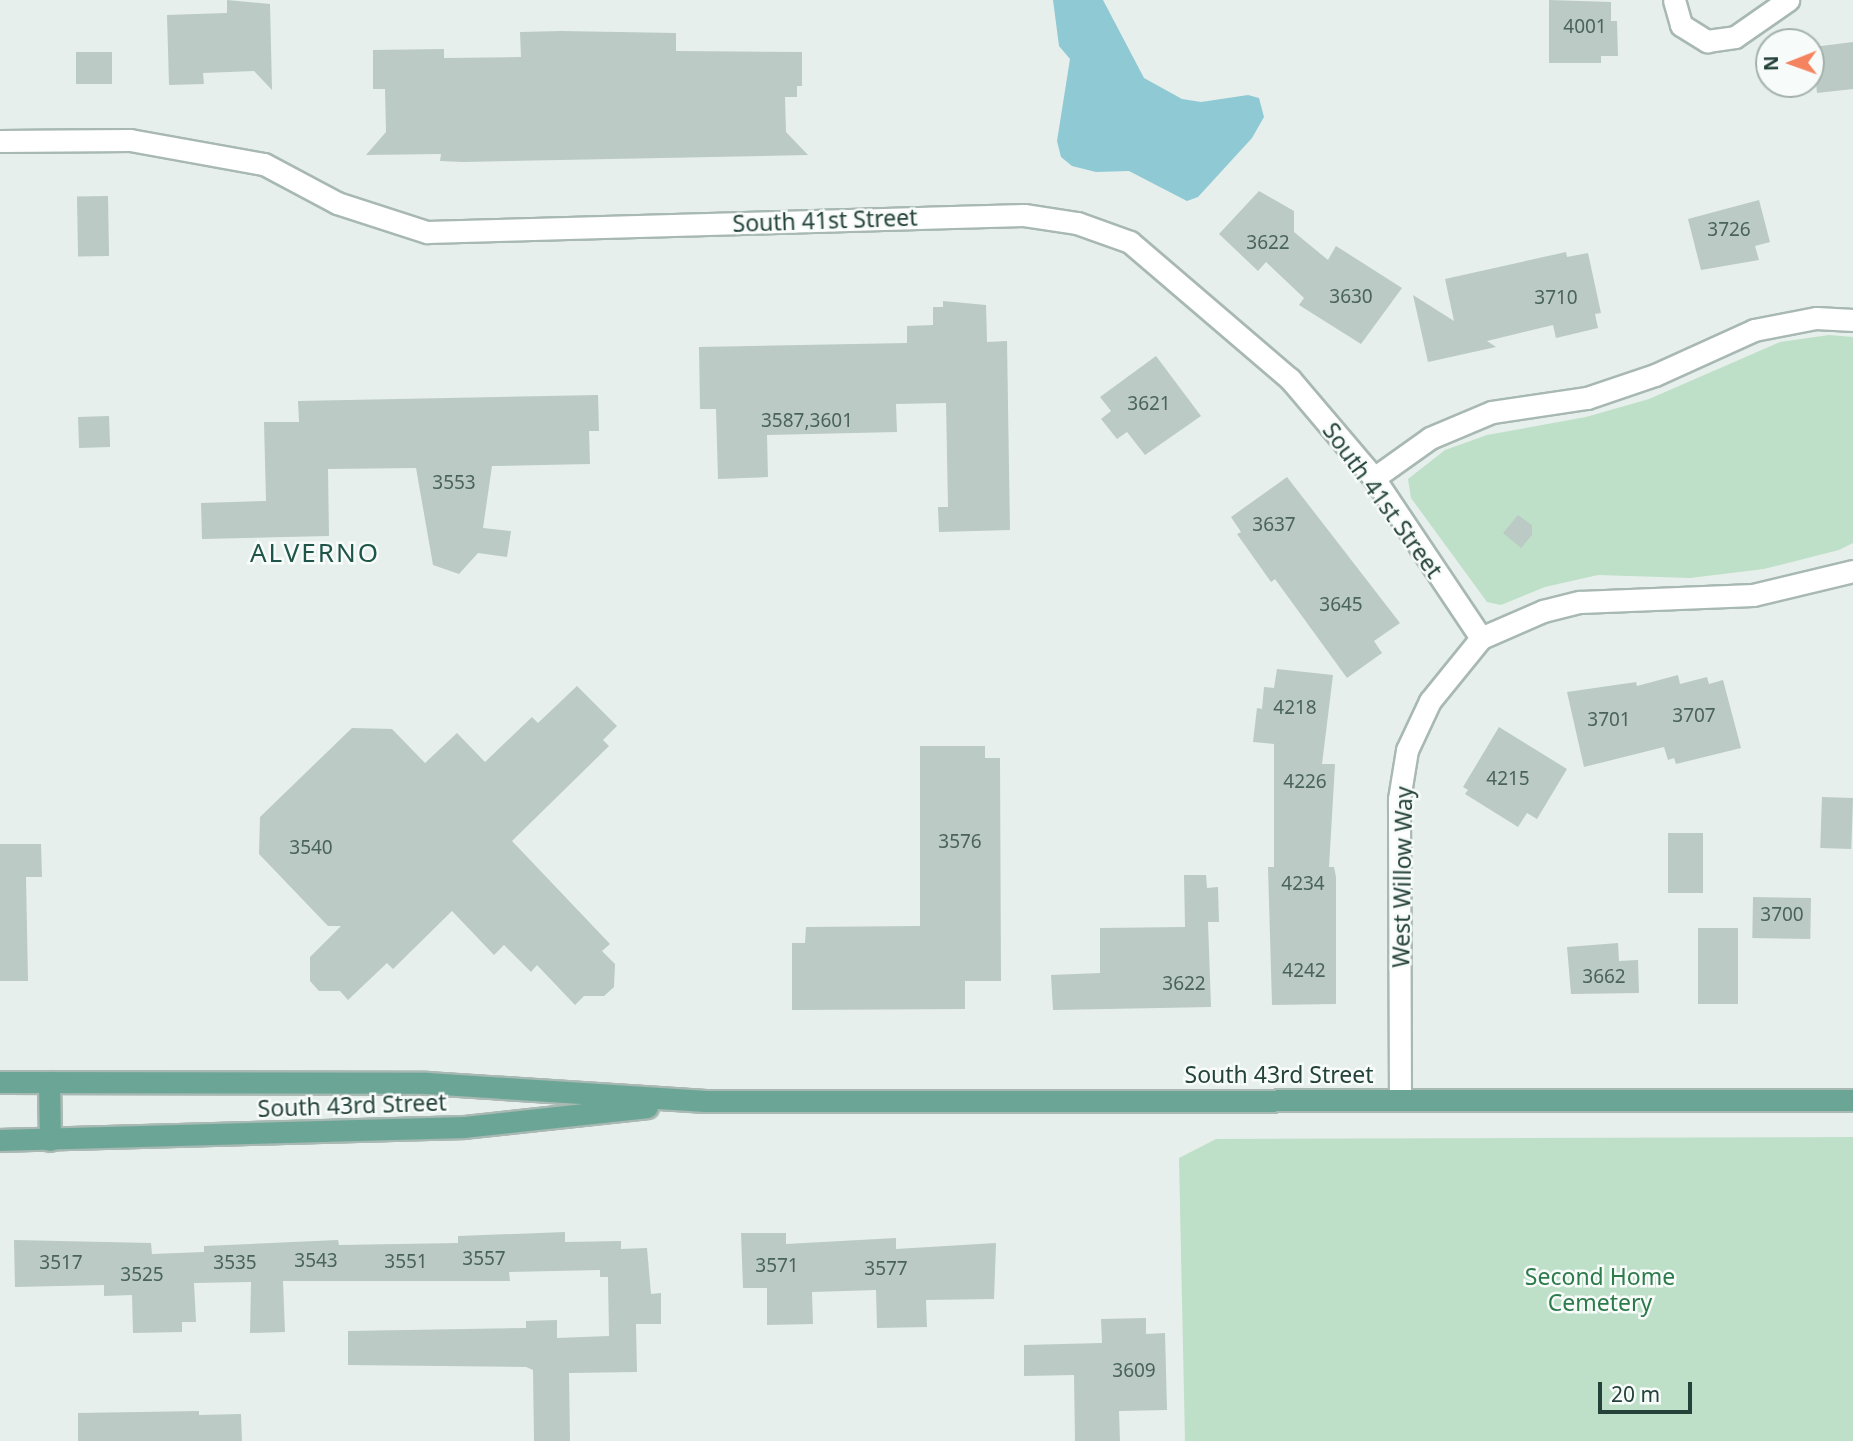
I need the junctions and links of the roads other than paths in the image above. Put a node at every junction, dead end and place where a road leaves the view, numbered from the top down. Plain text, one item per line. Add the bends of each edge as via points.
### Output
1 (1674, 0) edge
2 (1788, 0) edge
3 (0, 141) edge
4 (1853, 320) edge
5 (1374, 478) junction
6 (1853, 571) edge
7 (1481, 638) junction
8 (0, 1082) edge
9 (48, 1082) junction
10 (1400, 1100) junction
11 (1853, 1100) edge
12 (705, 1101) junction
13 (0, 1140) edge
14 (50, 1140) junction

1 - 2 street via 1681,25 1707,41 1735,37
3 - 5 street, South 41st Street via 130,140 264,164 337,202 427,232 1010,216 1077,223 1130,242 1166,271 1290,379
4 - 5 street via 1816,318 1754,330 1655,375 1587,398 1492,412 1430,438
5 - 7 street, South 41st Street
6 - 7 street, West Willow Way via 1753,595 1580,602 1543,611
7 - 10 street, West Willow Way via 1430,701 1407,750 1399,799
8 - 9 main road, South 43rd Street
9 - 12 main road, South 43rd Street via 428,1083
9 - 14 main road
10 - 11 main road, South 43rd Street
10 - 12 main road, South 43rd Street
12 - 14 main road, South 43rd Street via 464,1127
13 - 14 main road, South 43rd Street

